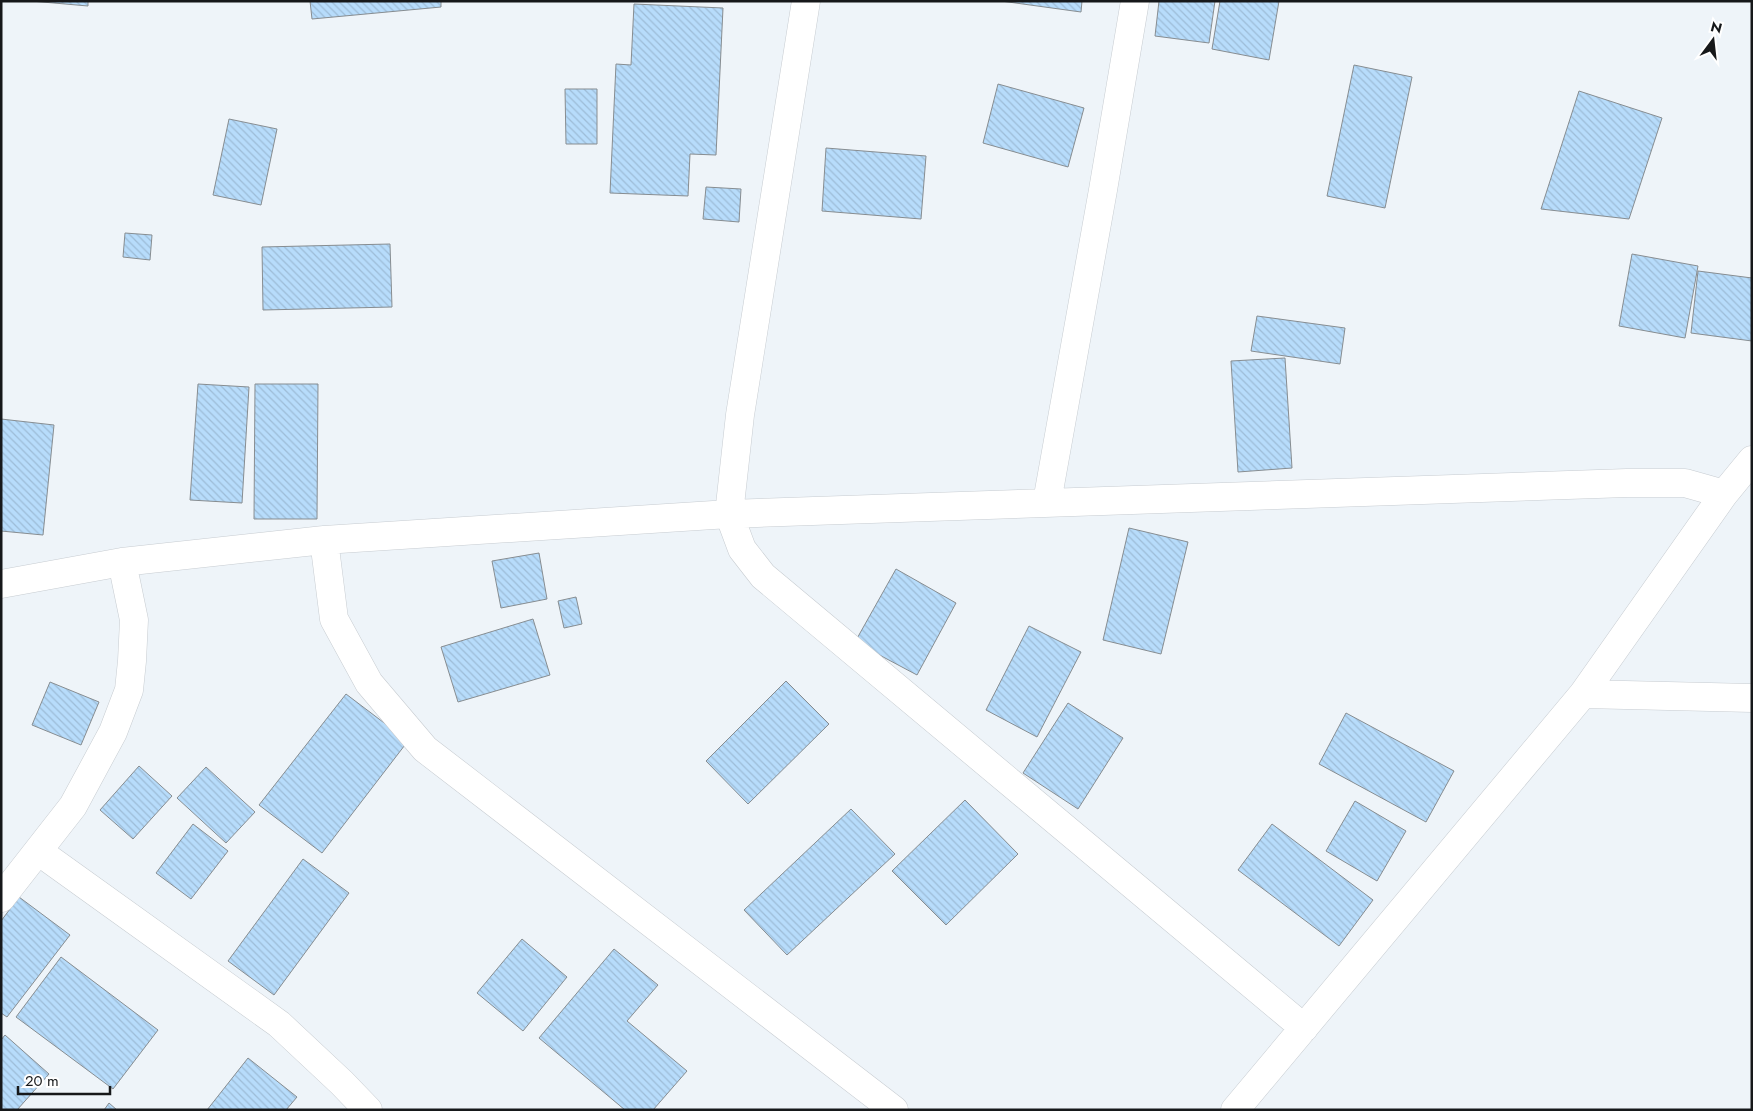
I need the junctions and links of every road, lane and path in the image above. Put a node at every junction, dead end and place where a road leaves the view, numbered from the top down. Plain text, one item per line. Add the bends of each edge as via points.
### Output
1 (806, 1) edge
2 (1135, 1) edge
3 (1752, 460) edge
4 (1724, 494) junction
5 (1047, 502) junction
6 (729, 514) junction
7 (324, 540) junction
8 (122, 562) junction
9 (1, 584) edge
10 (1582, 694) junction
11 (1752, 698) edge
12 (38, 851) junction
13 (1, 898) edge
14 (1304, 1028) junction
15 (368, 1110) edge
16 (894, 1110) edge
17 (1235, 1110) edge

1 - 6 street via 740,415
2 - 5 street
3 - 4 street
4 - 5 street via 1685,483 1627,483
4 - 10 street
5 - 6 street
6 - 7 street
6 - 14 street via 742,549 763,576
7 - 8 street
7 - 16 street via 334,619 369,682 426,749
8 - 9 street
8 - 12 street via 134,620 129,690 113,732 73,806
10 - 11 street
10 - 14 street
12 - 13 street
12 - 15 street via 279,1024
14 - 17 street

